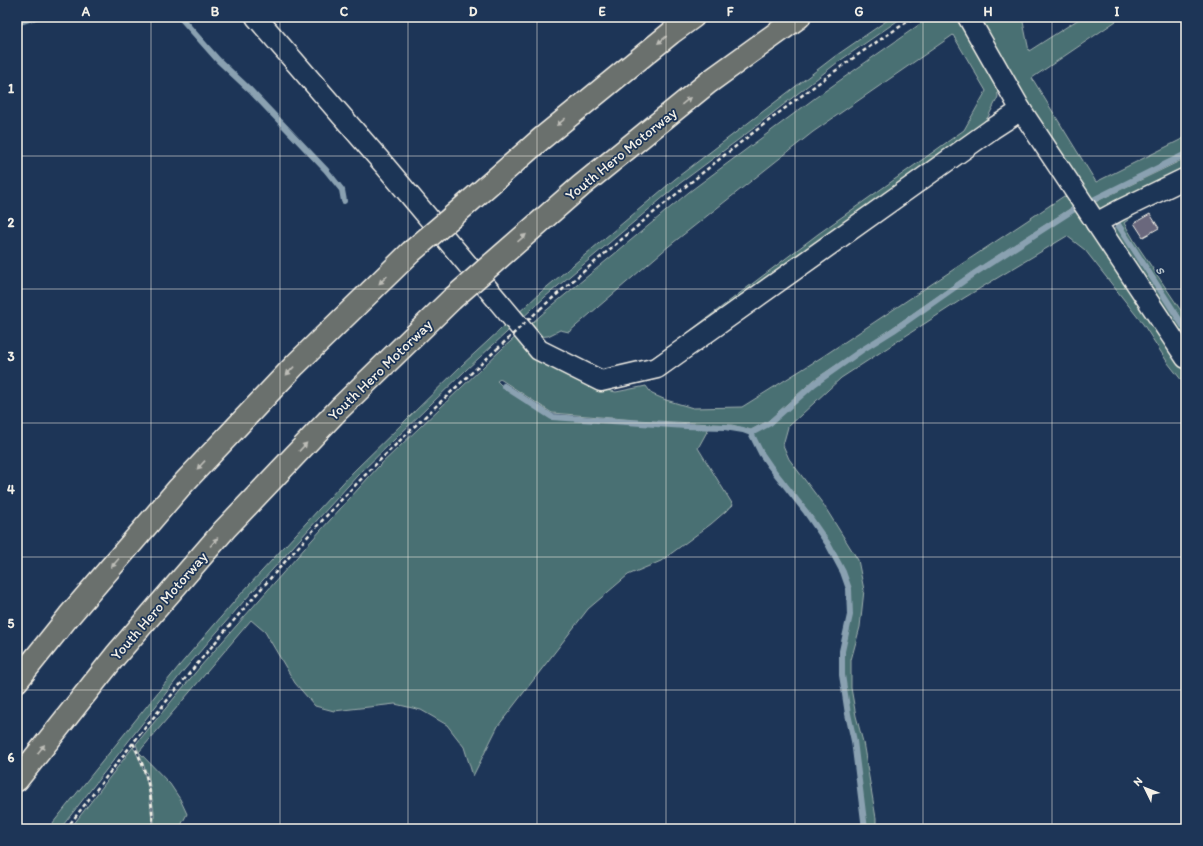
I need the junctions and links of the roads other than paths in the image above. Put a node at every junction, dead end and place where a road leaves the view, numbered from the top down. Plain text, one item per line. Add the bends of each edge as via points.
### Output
1 (256, 17) edge
2 (693, 17) edge
3 (799, 17) edge
4 (968, 17) edge
5 (1021, 110) junction
6 (1186, 178) edge
7 (1090, 214) junction
8 (1186, 358) edge
9 (17, 681) edge
10 (17, 780) edge

1 - 5 street via 539,350 601,381 657,368
2 -> 9 highway, bridge via 547,134 411,252 295,366 179,488
10 -> 3 highway, Youth Hero Motorway, bridge via 116,655 225,529 339,409 452,299 581,186 702,87
4 - 5 street
5 - 7 street
6 - 7 street via 1120,210
7 - 8 street

